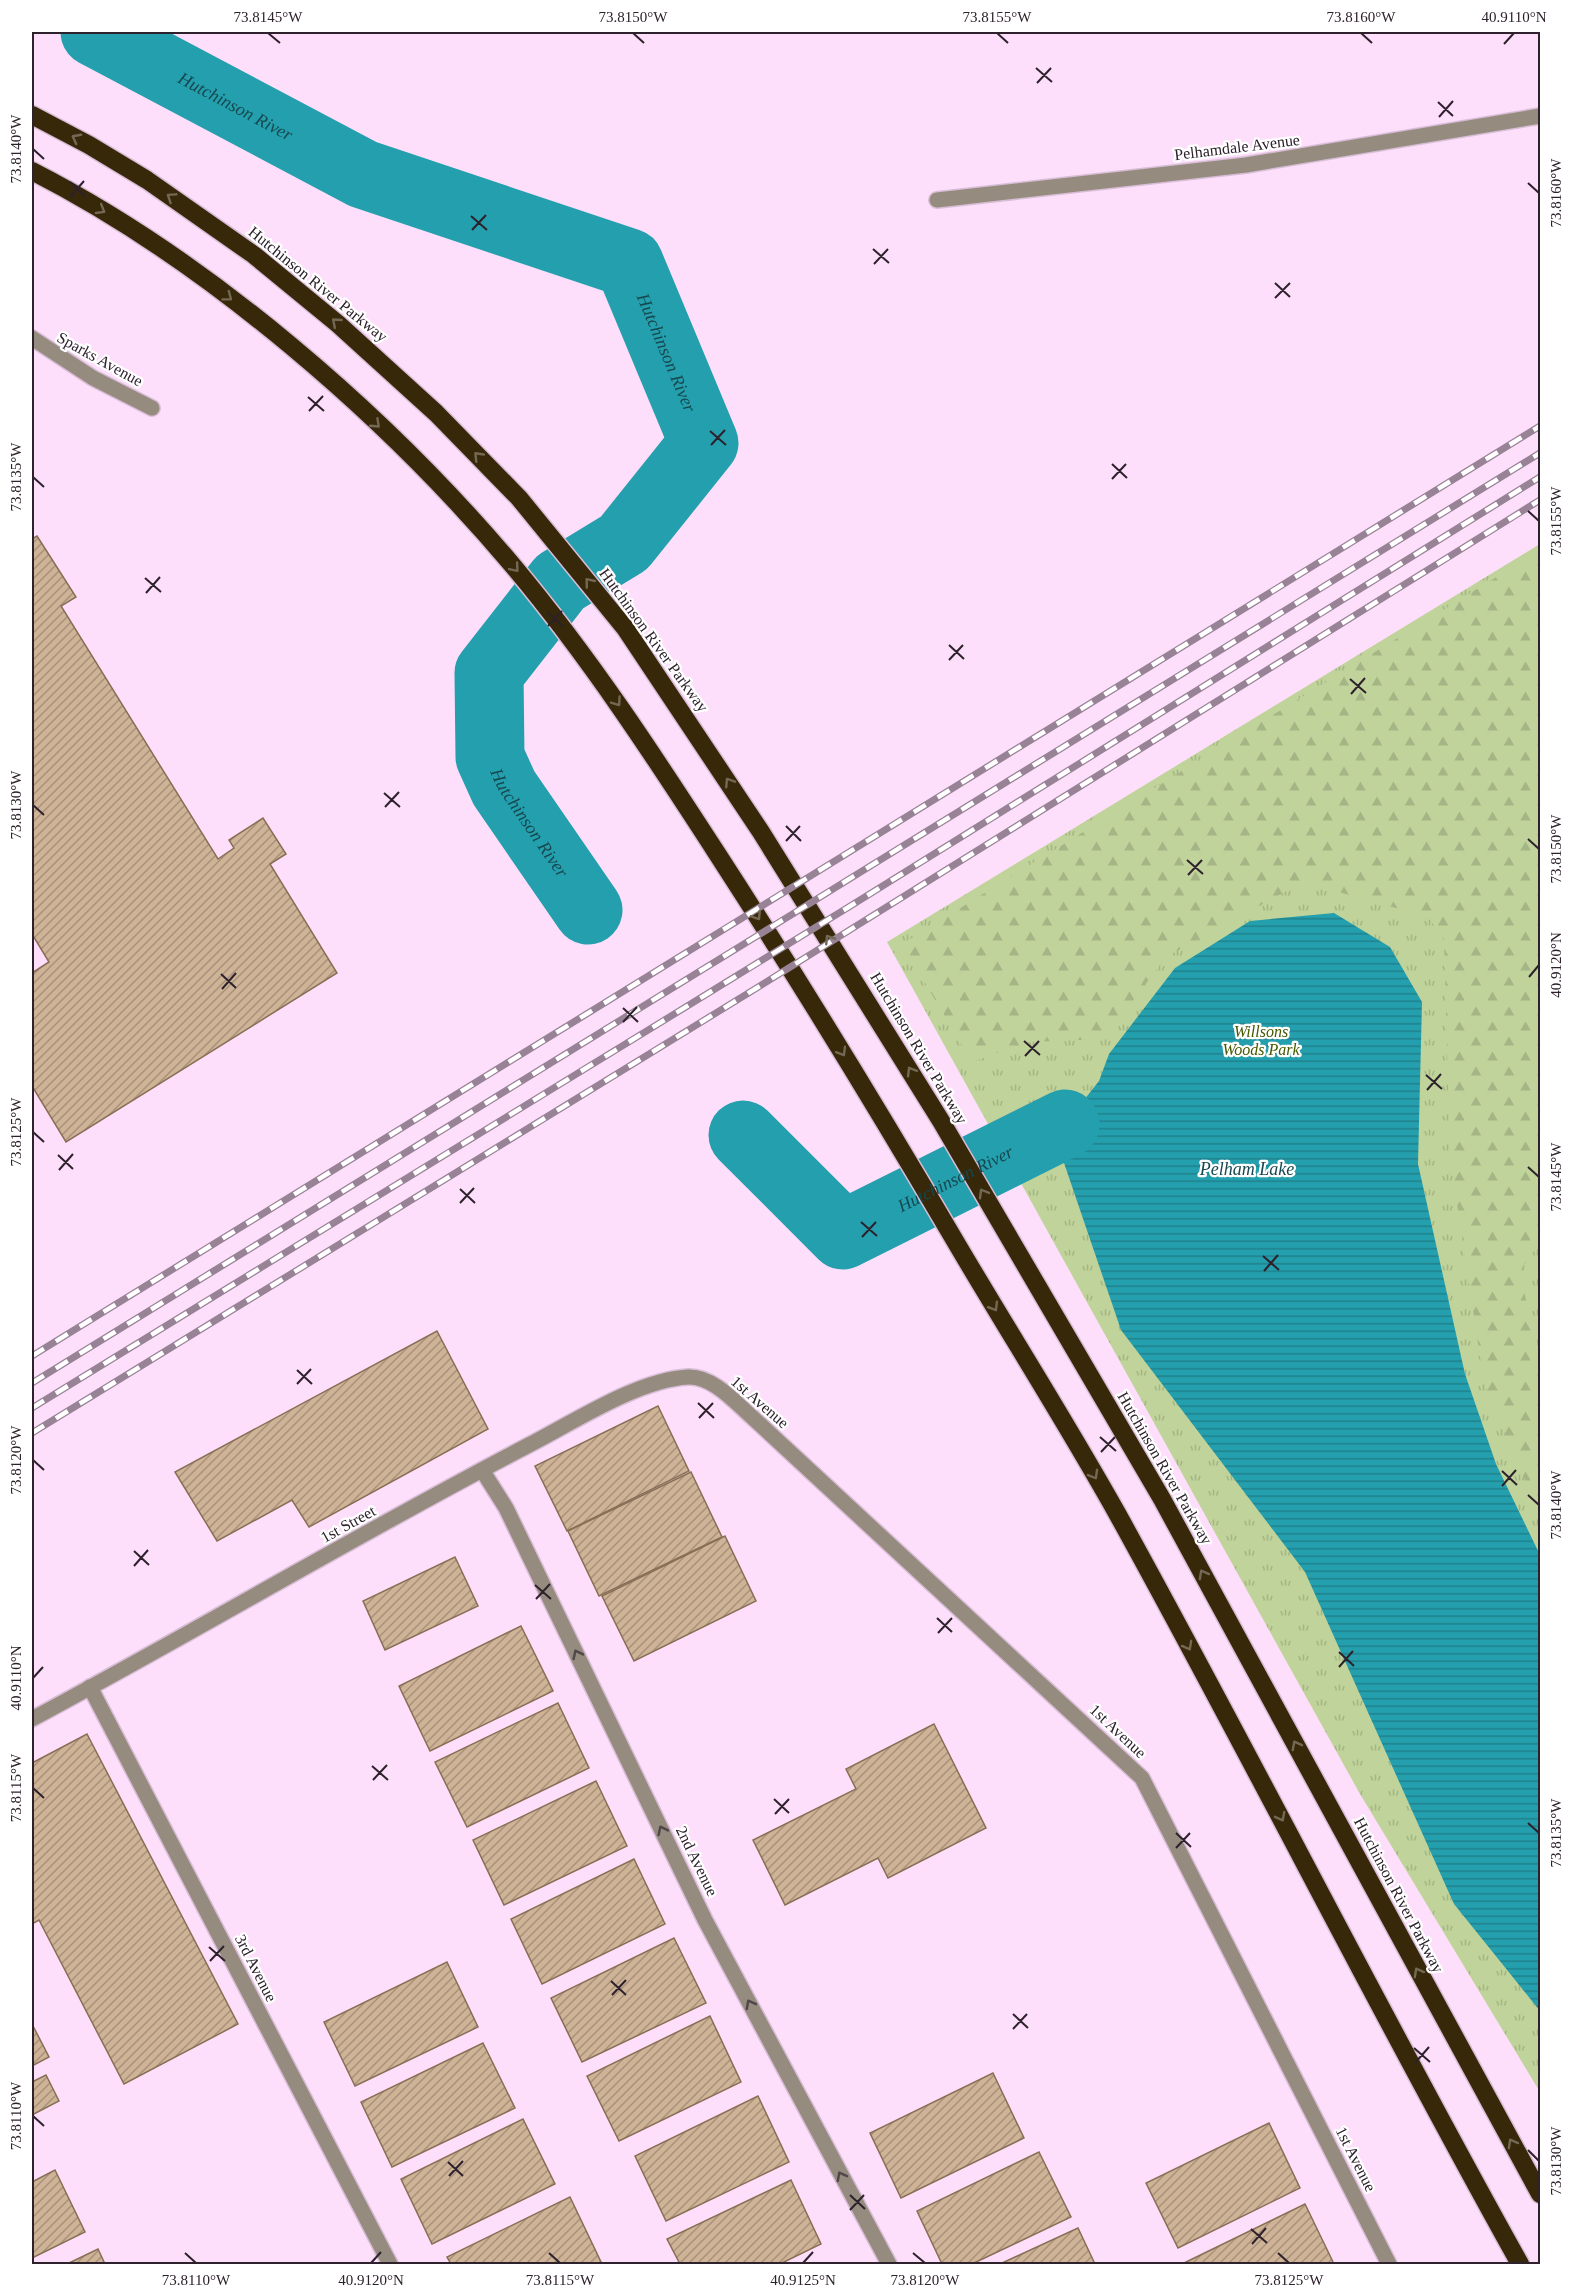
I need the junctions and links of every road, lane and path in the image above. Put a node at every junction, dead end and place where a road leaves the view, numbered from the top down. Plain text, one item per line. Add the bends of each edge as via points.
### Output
1 (32, 116) edge
2 (1540, 116) edge
3 (32, 171) edge
4 (32, 178) edge
5 (56, 184) junction
6 (937, 200) dead end
7 (32, 338) edge
8 (152, 408) dead end
9 (688, 1377) joint
10 (482, 1470) junction
11 (90, 1688) junction
12 (32, 1719) edge
13 (1540, 2194) edge
14 (390, 2265) edge
15 (888, 2265) edge
16 (1389, 2265) edge
17 (1520, 2265) edge

13 -> 1 highway, Hutchinson River Parkway via 1162,1499 941,1121 761,831 625,628 519,498 391,370 286,280 147,180
2 - 6 street, Pelhamdale Avenue via 1246,165
3 - 5 highway
4 - 5 highway
5 -> 17 highway via 139,234 246,310 389,436 476,524 583,654 645,741 897,1141 1121,1522
7 - 8 street, Sparks Avenue via 93,378
9 - 10 street, 1st Street via 646,1384
9 - 16 street, 1st Avenue via 701,1378 722,1390 1142,1778
10 - 11 street, 1st Street
15 -> 10 street, 2nd Avenue via 705,1920 506,1508
11 - 12 street, 1st Street
11 - 14 street, 3rd Avenue

